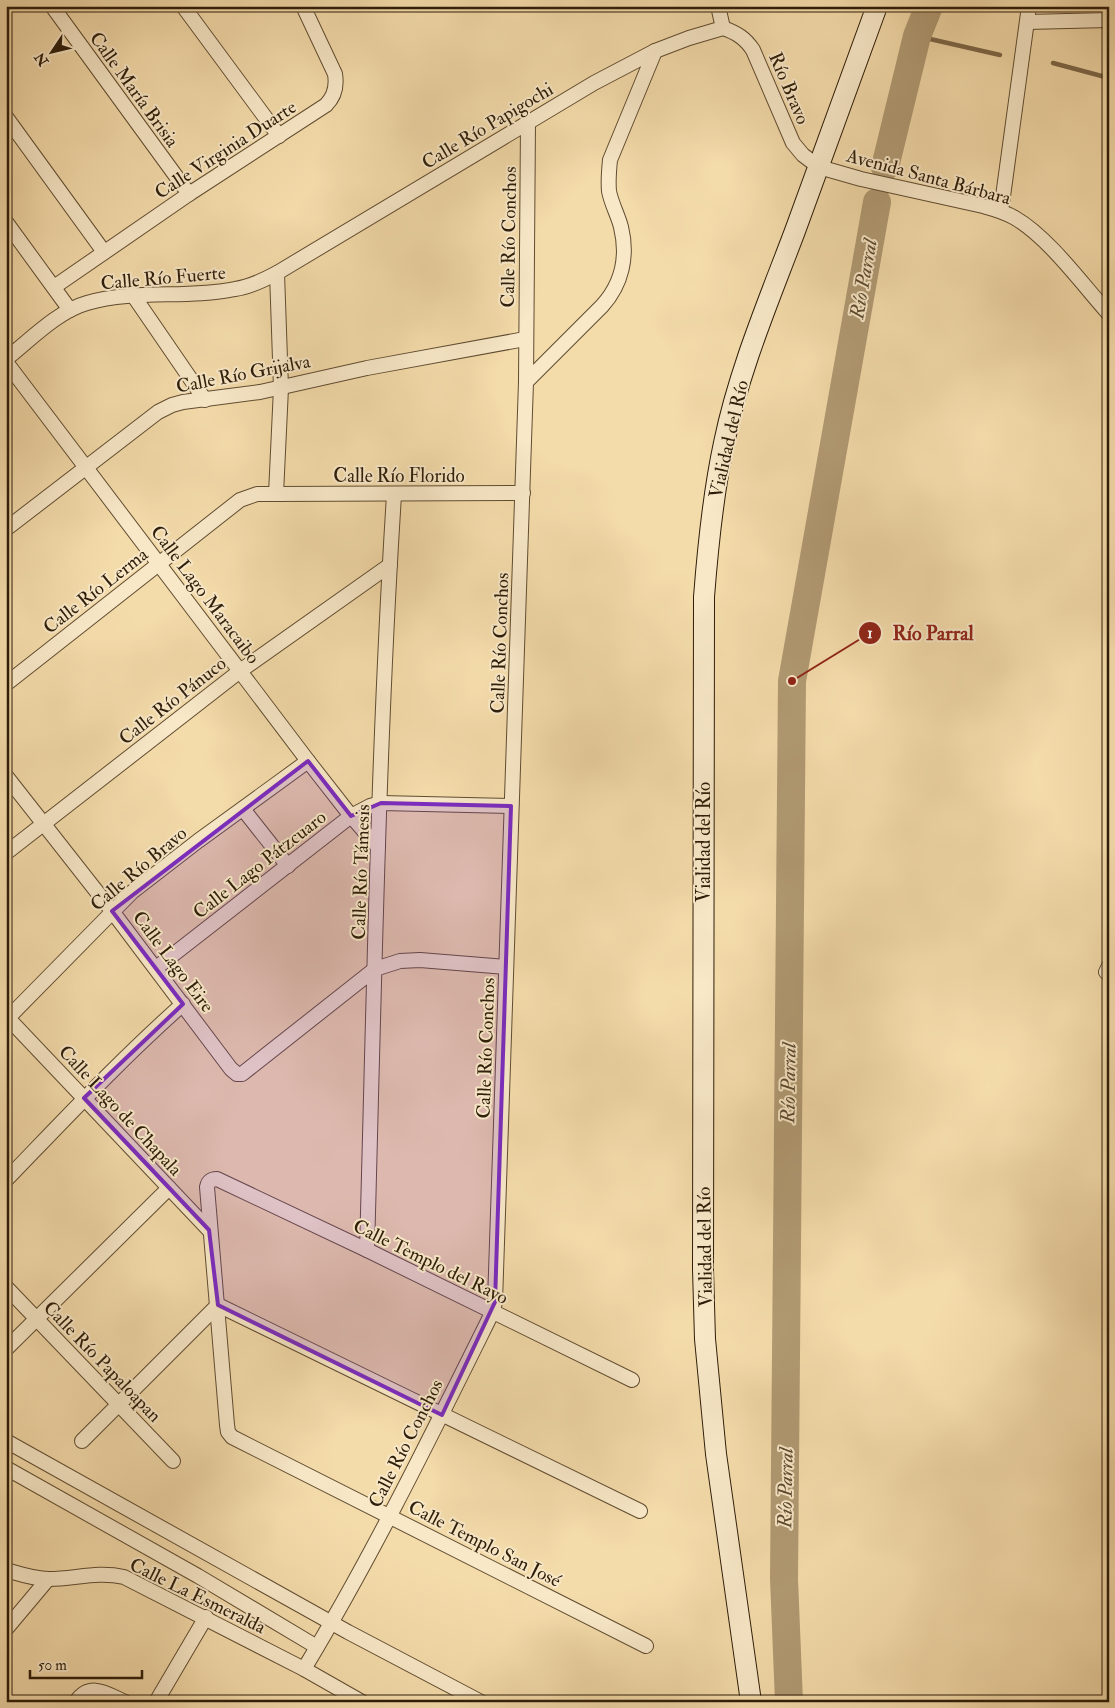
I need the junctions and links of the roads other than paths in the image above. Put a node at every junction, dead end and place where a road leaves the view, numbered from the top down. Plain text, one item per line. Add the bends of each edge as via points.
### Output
1 (52, 6) edge
2 (183, 6) edge
3 (303, 6) edge
4 (718, 6) edge
5 (877, 6) edge
6 (1029, 6) edge
7 (1109, 20) edge
8 (1027, 22) junction
9 (723, 28) junction
10 (656, 51) junction
11 (6, 117) edge
12 (528, 122) junction
13 (279, 136) junction
14 (819, 167) junction
15 (189, 194) junction
16 (1001, 211) junction
17 (6, 222) edge
18 (104, 252) junction
19 (277, 273) junction
20 (54, 287) junction
21 (133, 295) junction
22 (70, 310) junction
23 (1109, 314) edge
24 (525, 339) junction
25 (6, 360) edge
26 (526, 382) junction
27 (281, 388) junction
28 (205, 400) junction
29 (86, 467) junction
30 (523, 493) junction
31 (276, 494) junction
32 (394, 495) junction
33 (6, 529) edge
34 (159, 564) junction
35 (390, 565) junction
36 (240, 671) junction
37 (6, 684) edge
38 (308, 761) junction
39 (6, 776) edge
40 (381, 803) junction
41 (511, 806) junction
42 (243, 809) junction
43 (351, 816) junction
44 (44, 823) junction
45 (378, 847) junction
46 (6, 853) edge
47 (288, 866) junction
48 (112, 911) junction
49 (506, 966) junction
50 (156, 968) junction
51 (375, 969) junction
52 (183, 1004) junction
53 (7, 1018) edge
54 (84, 1098) junction
55 (6, 1180) edge
56 (212, 1180) joint
57 (169, 1188) junction
58 (209, 1230) junction
59 (367, 1250) junction
60 (6, 1287) edge
61 (218, 1305) junction
62 (493, 1311) junction
63 (37, 1318) junction
64 (6, 1349) edge
65 (632, 1380) dead end
66 (120, 1404) junction
67 (442, 1415) junction
68 (228, 1432) joint
69 (6, 1441) edge
70 (82, 1441) dead end
71 (173, 1461) dead end
72 (6, 1468) edge
73 (640, 1511) dead end
74 (389, 1516) junction
75 (6, 1570) edge
76 (48, 1580) junction
77 (206, 1617) junction
78 (332, 1622) junction
79 (6, 1629) edge
80 (646, 1646) dead end
81 (318, 1647) junction
82 (304, 1669) junction
83 (76, 1702) edge
84 (125, 1702) edge
85 (156, 1702) edge
86 (362, 1702) edge
87 (481, 1702) edge
88 (751, 1702) edge

1 - 15 street, Calle María Brisia
2 - 13 street
3 - 13 street, Calle Virginia Duarte via 332,64 336,83 326,105
4 - 9 street
5 - 14 main road, Vialidad del Río
6 - 8 street
7 - 8 street
8 - 16 street
9 - 10 street, Calle Río Papigochi
9 - 14 street, Río Bravo via 737,33 750,46 794,143
10 - 12 street, Calle Río Papigochi
10 - 26 street via 610,160 609,193 621,227 624,248 618,284 602,306
11 - 18 street
12 - 19 street, Calle Río Papigochi
12 - 24 street, Calle Río Conchos
13 - 15 street, Calle Virginia Duarte
14 - 16 street, Avenida Santa Bárbara
14 - 88 main road, Vialidad del Río via 754,338 737,392 714,498 704,597 705,1338 716,1454
15 - 18 street, Calle Virginia Duarte
16 - 23 street, Avenida Santa Bárbara via 1030,228 1047,244
17 - 20 street
18 - 20 street, Calle Virginia Duarte
19 - 21 street, Calle Río Fuerte via 258,283 227,291
19 - 27 street
20 - 22 street
21 - 22 street, Calle Río Fuerte via 86,303
21 - 28 street
22 - 25 street, Calle Río Fuerte
24 - 26 street, Calle Río Conchos
24 - 27 street, Calle Río Grijalva via 367,368
25 - 29 street, Calle Lago Maracaibo
26 - 30 street, Calle Río Conchos
27 - 28 street, Calle Río Grijalva
27 - 31 street
28 - 29 street, Calle Río Grijalva via 172,405 158,412
29 - 33 street, Calle Río Grijalva
29 - 34 street, Calle Lago Maracaibo
30 - 32 street, Calle Río Florido
30 - 41 street, Calle Río Conchos
31 - 32 street, Calle Río Florido
31 - 34 street, Calle Río Lerma via 257,494 240,500
32 - 35 street, Calle Río Támesis
34 - 36 street, Calle Lago Maracaibo
34 - 37 street, Calle Río Lerma
35 - 36 street, Calle Río Pánuco
35 - 40 street, Calle Río Támesis
36 - 38 street, Calle Lago Maracaibo
36 - 44 street, Calle Río Pánuco
38 - 42 street, Calle Río Bravo
38 - 43 street, Calle Lago Maracaibo
39 - 44 street, Calle Lago Eire
40 - 41 street, Calle Lago Pátzcuaro
40 - 43 street, Calle Lago Pátzcuaro
40 - 45 street, Calle Río Támesis
41 - 49 street, Calle Río Conchos
42 - 47 street
42 - 48 street, Calle Río Bravo via 132,892
43 - 45 street, Calle Lago Maracaibo
43 - 47 street, Calle Lago Pátzcuaro
44 - 46 street, Calle Río Pánuco
44 - 48 street, Calle Lago Eire
45 - 51 street, Calle Río Támesis
47 - 50 street, Calle Lago Pátzcuaro
48 - 50 street, Calle Lago Eire
48 - 53 street, Calle Río Bravo
49 - 51 street via 420,960 400,961
49 - 62 street, Calle Río Conchos
50 - 52 street, Calle Lago Eire
51 - 52 street, Calle Lago Eire via 242,1074 231,1069
51 - 59 street, Calle Río Támesis
52 - 54 street
53 - 54 street, Calle Lago de Chapala
54 - 55 street
54 - 57 street, Calle Lago de Chapala
56 - 58 street, Calle Lago de Chapala via 207,1187
56 - 59 street, Calle Templo del Rayo via 217,1179
57 - 58 street, Calle Lago de Chapala
57 - 63 street
58 - 61 street, Calle Lago de Chapala
59 - 62 street, Calle Templo del Rayo
60 - 63 street, Calle Río Papaloapan
61 - 66 street
61 - 67 street
61 - 68 street, Calle Lago de Chapala
62 - 65 street, Calle Templo del Rayo
62 - 67 street, Calle Río Conchos
63 - 64 street
63 - 66 street, Calle Río Papaloapan
66 - 70 street
66 - 71 street, Calle Río Papaloapan
67 - 73 street
67 - 74 street, Calle Río Conchos
68 - 74 street, Calle Templo San José via 238,1441
69 - 78 street
72 - 81 street
74 - 78 street, Calle Río Conchos
74 - 80 street, Calle Templo San José
75 - 76 street, Calle La Esmeralda
76 - 77 street, Calle La Esmeralda via 109,1573 124,1576
76 - 79 street
77 - 82 street, Calle La Esmeralda
77 - 85 street
78 - 81 street, Calle Río Conchos
78 - 87 street
81 - 82 street, Calle Río Conchos
82 - 86 street, Calle La Esmeralda
83 - 84 street via 85,1692 99,1690

